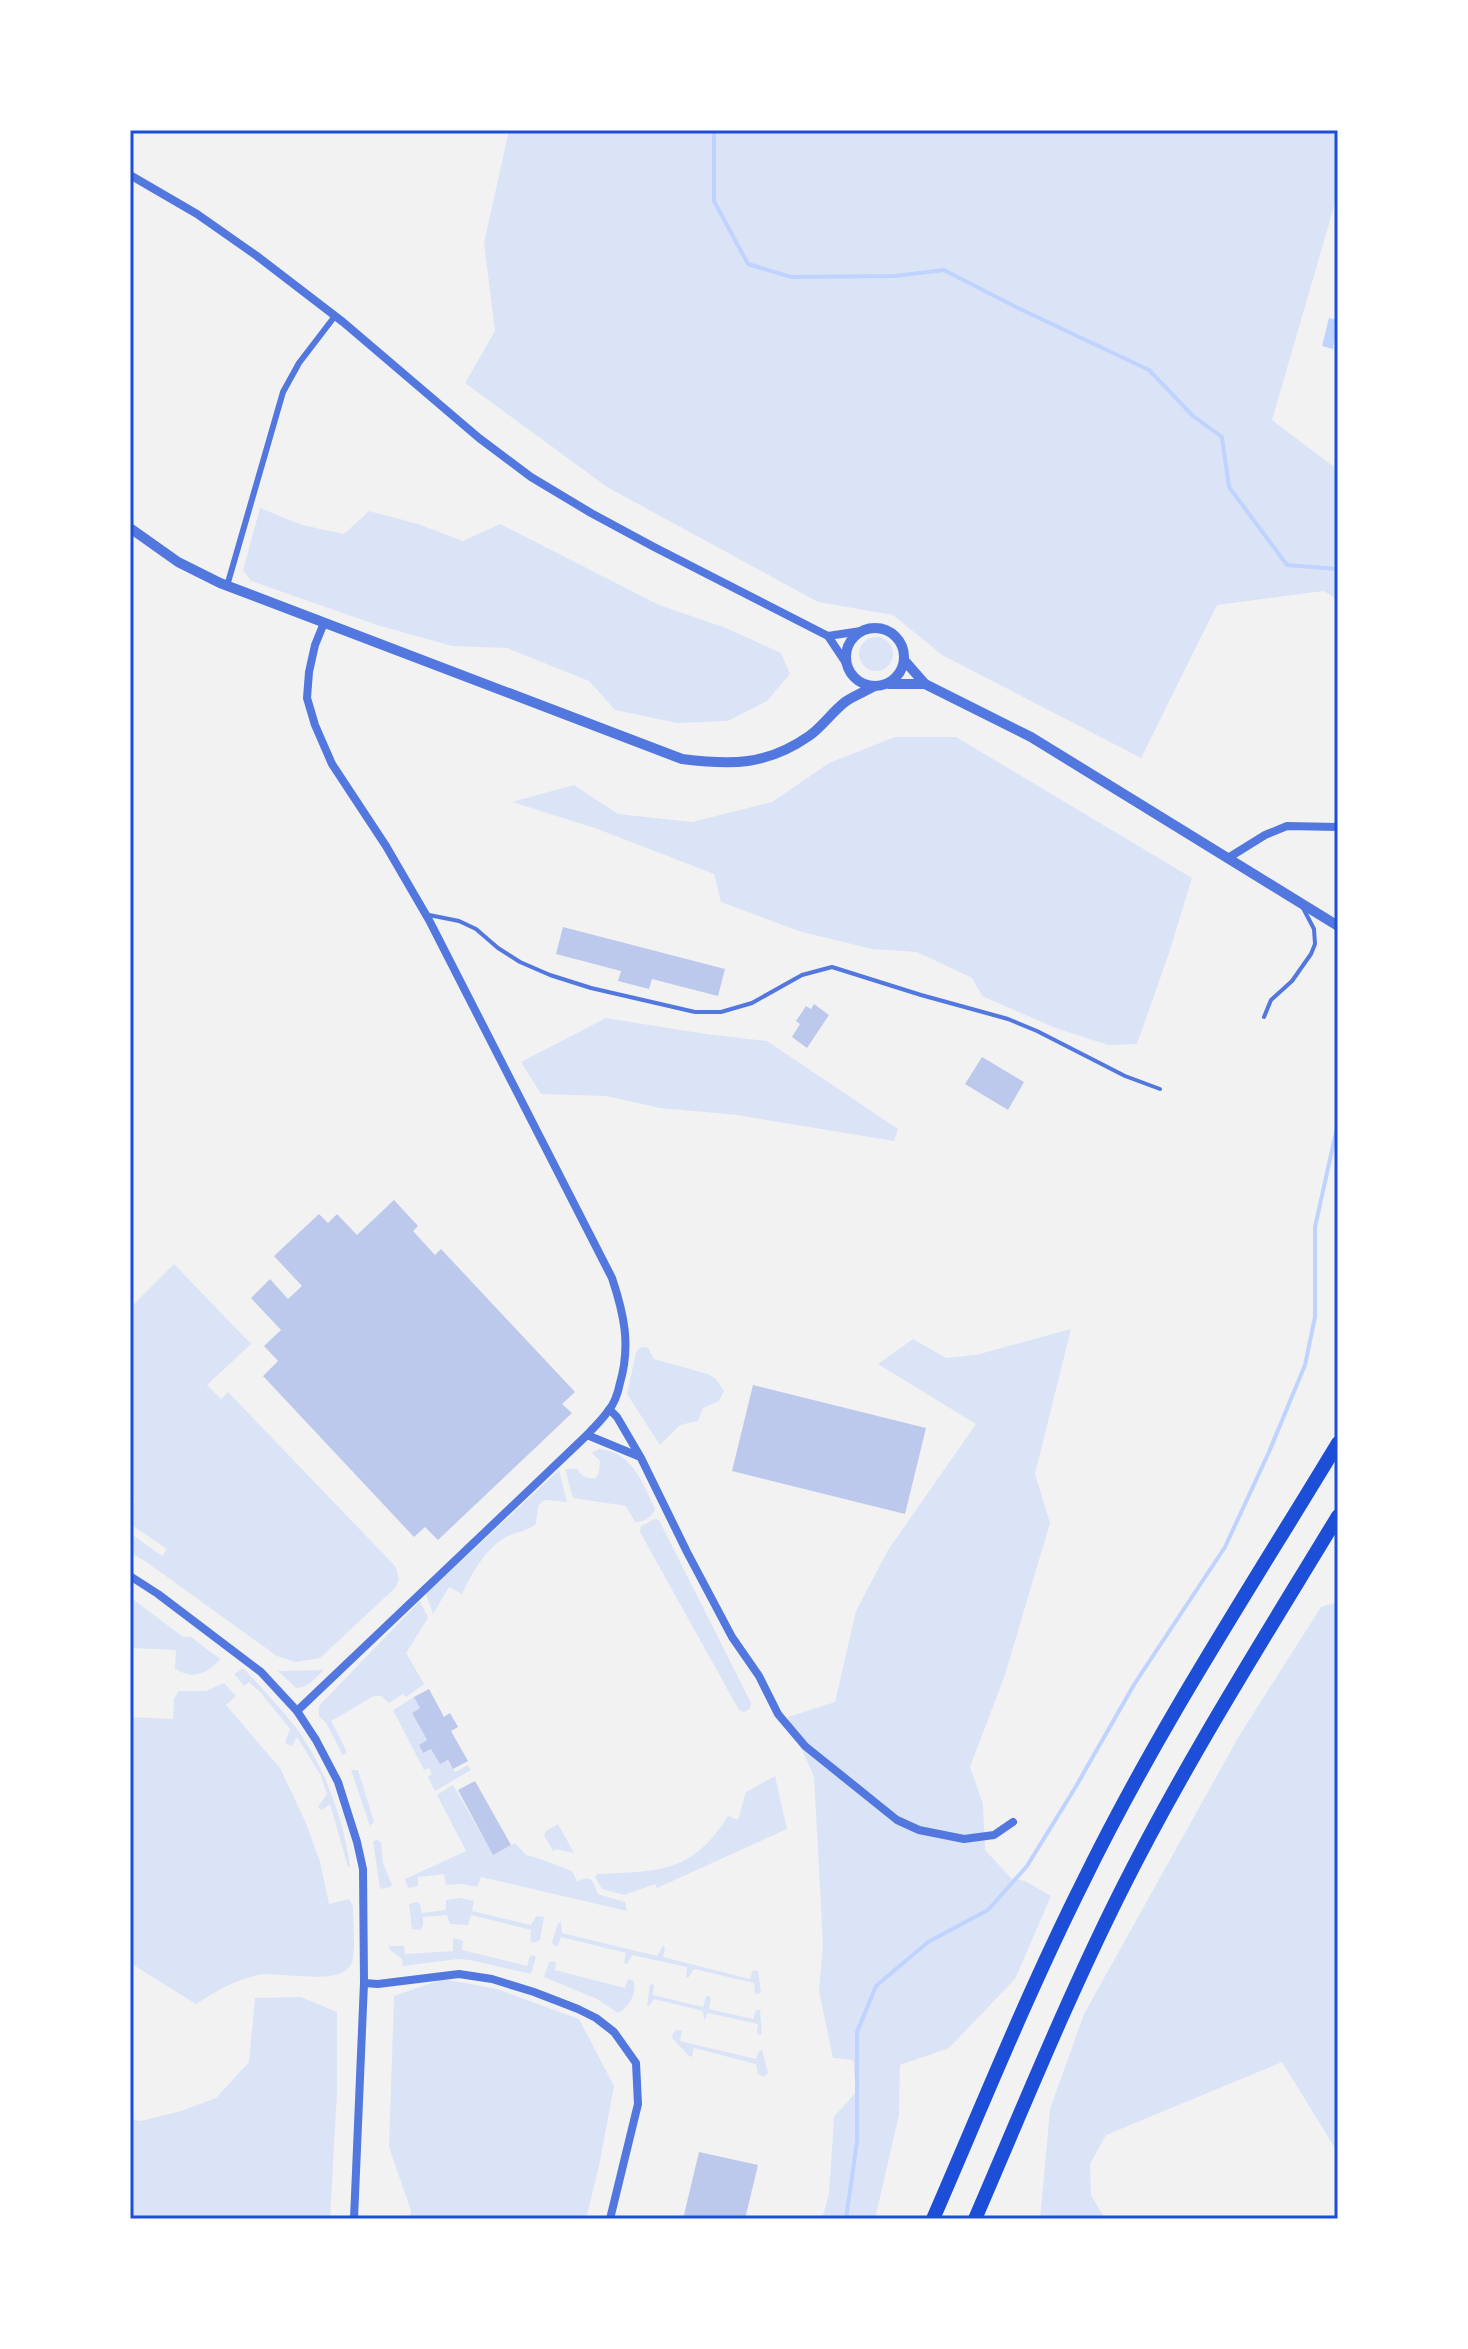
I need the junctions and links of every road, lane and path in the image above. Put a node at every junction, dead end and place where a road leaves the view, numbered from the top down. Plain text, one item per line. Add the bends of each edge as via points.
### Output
1 (130, 175) edge
2 (335, 316) junction
3 (130, 528) edge
4 (227, 586) junction
5 (324, 623) junction
6 (861, 631) junction
7 (828, 636) junction
8 (904, 660) junction
9 (846, 663) junction
10 (852, 676) junction
11 (887, 684) junction
12 (925, 684) junction
13 (873, 687) junction
14 (848, 700) junction
15 (1338, 827) edge
16 (1228, 858) junction
17 (1300, 903) junction
18 (426, 915) junction
19 (1338, 926) edge
20 (1264, 1017) dead end
21 (1160, 1089) dead end
22 (610, 1410) junction
23 (587, 1435) junction
24 (1338, 1443) edge
25 (641, 1458) junction
26 (1338, 1516) edge
27 (130, 1576) edge
28 (297, 1711) junction
29 (1013, 1822) dead end
30 (364, 1983) junction
31 (354, 2219) edge
32 (610, 2219) edge
33 (933, 2219) edge
34 (975, 2219) edge

1 - 2 street via 197,214
2 - 4 street via 283,392
2 - 7 street via 531,477 642,541
3 - 4 street via 178,562
4 - 5 street
5 - 14 street via 682,759 743,763 781,752 810,735
5 - 18 street via 309,672 307,698 315,725 332,764
6 - 7 street
6 - 8 street via 887,630 900,643
6 - 9 street via 848,644
7 - 9 street
8 - 11 street
8 - 12 street
9 - 10 street
10 - 13 street
10 - 14 street
11 - 12 street
11 - 13 street
12 - 16 street via 1031,737
13 - 14 street
15 - 16 street via 1287,826
16 - 17 street
17 - 19 street
17 - 20 lane via 1314,929 1315,944
18 - 21 lane via 476,929 520,962 550,975 695,1012 721,1012 752,1003 802,975 832,967 1008,1019
18 - 22 street via 612,1278 627,1336 625,1365
22 - 23 street
22 - 25 street
23 - 25 street
23 - 28 street
24 - 33 highway via 1167,1726 1083,1881
25 - 29 street via 724,1622 778,1714 805,1746 897,1820 919,1830 964,1839 994,1835
26 - 34 highway via 1211,1727 1120,1893
27 - 28 street via 261,1672
28 - 30 street via 338,1782 357,1842 363,1869
30 - 31 street
30 - 32 street via 459,1974 492,1979 578,2009 614,2032 636,2063 638,2104

